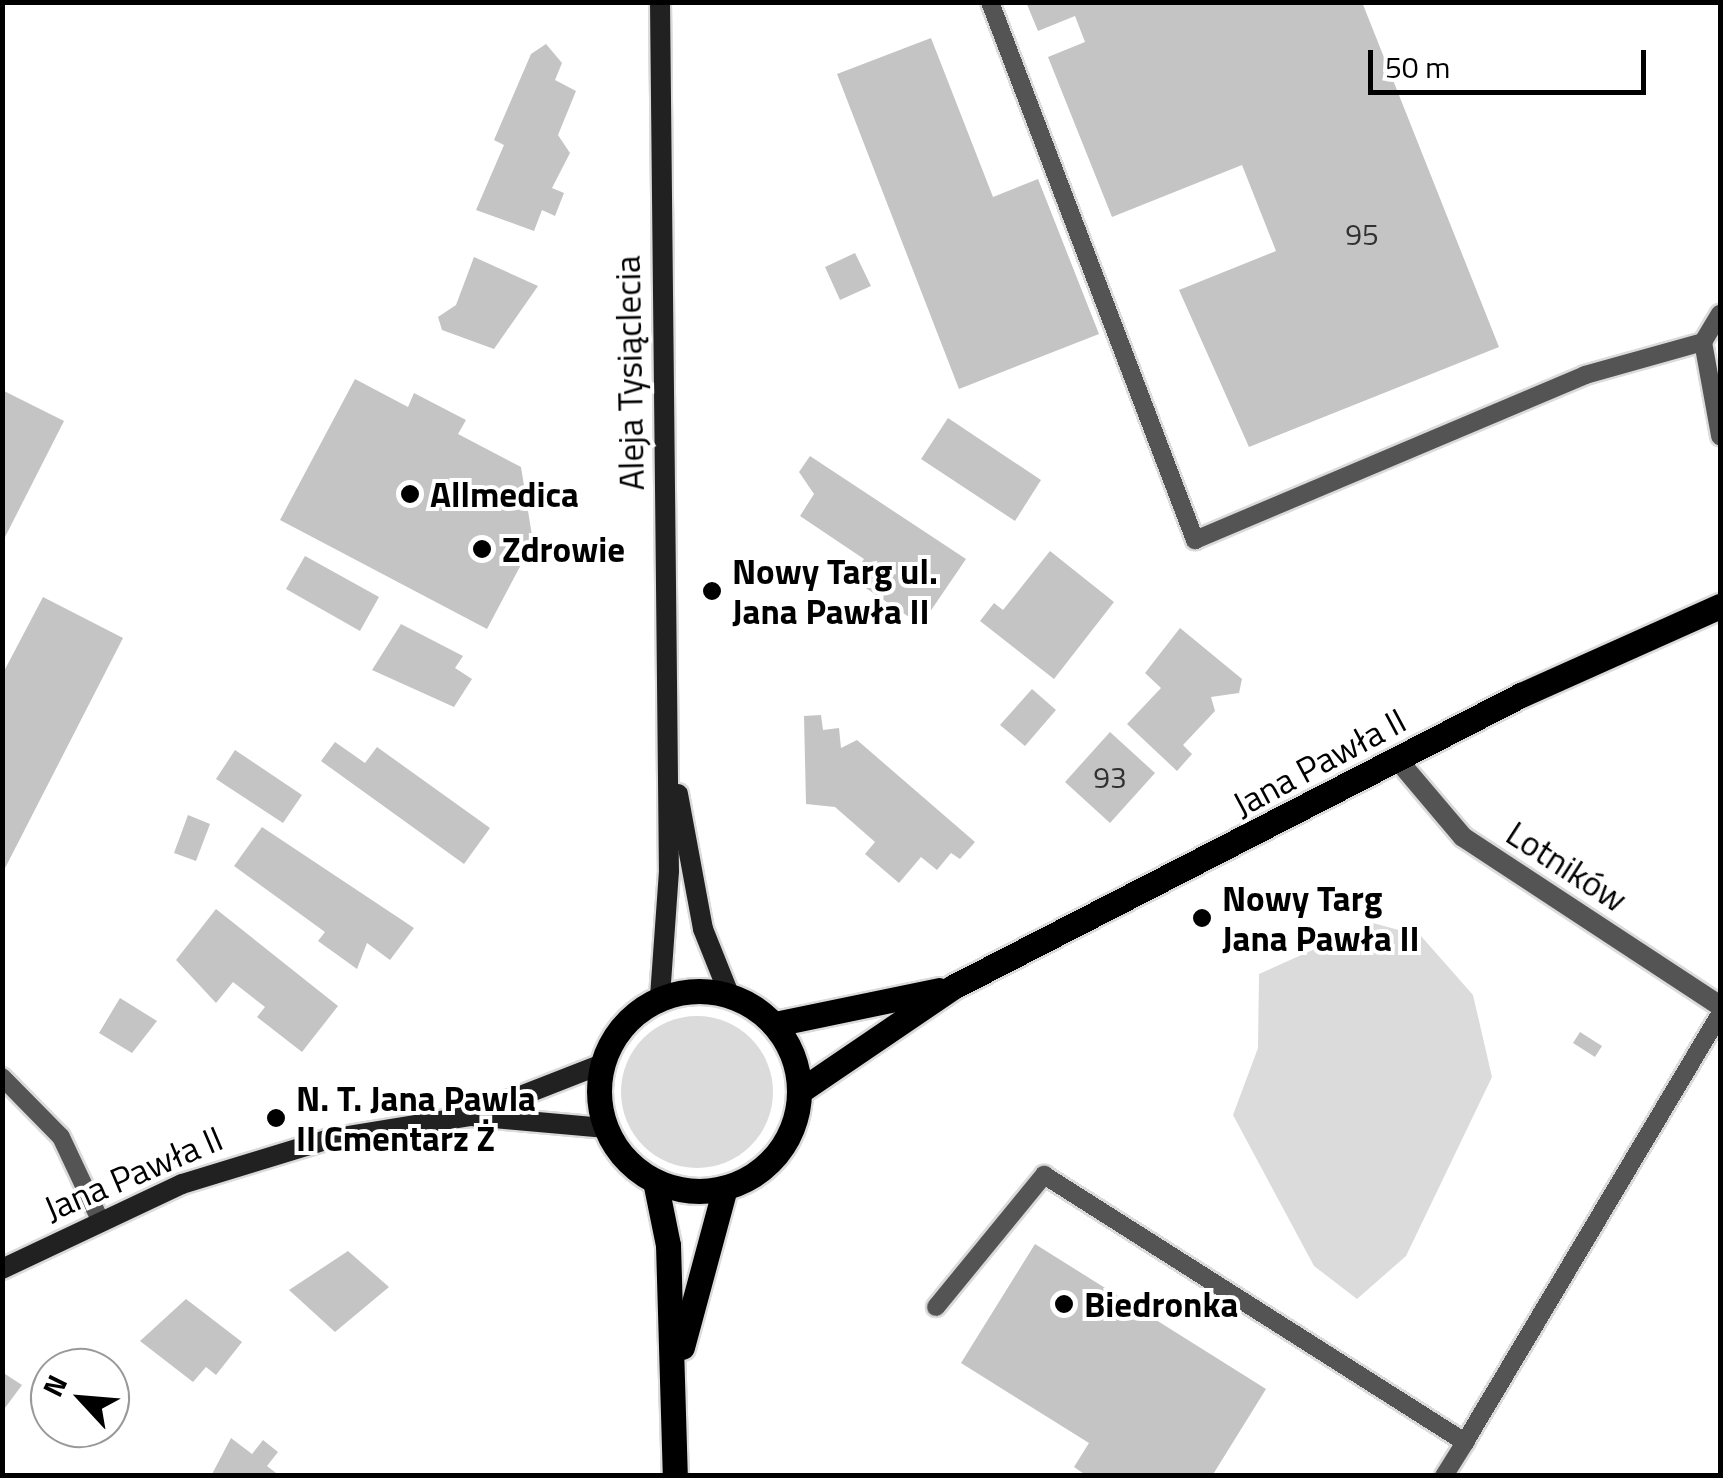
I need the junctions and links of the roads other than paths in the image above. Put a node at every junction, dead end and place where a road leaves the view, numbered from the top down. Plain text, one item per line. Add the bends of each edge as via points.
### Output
1 (660, 2) edge
2 (990, 2) edge
3 (1720, 314) edge
4 (1703, 342) junction
5 (1720, 436) edge
6 (1720, 606) edge
7 (668, 742) junction
8 (1397, 759) junction
9 (953, 986) junction
10 (729, 994) junction
11 (660, 998) junction
12 (1720, 1006) edge
13 (1720, 1015) edge
14 (775, 1024) junction
15 (602, 1064) junction
16 (2, 1078) edge
17 (800, 1092) junction
18 (471, 1116) junction
19 (606, 1128) junction
20 (655, 1181) junction
21 (725, 1188) junction
22 (100, 1220) junction
23 (2, 1269) edge
24 (936, 1307) dead end
25 (675, 1381) junction
26 (1465, 1442) junction
27 (675, 1476) edge
28 (1444, 1476) edge

1 - 7 street, Aleja Tysiąclecia
2 - 4 lane via 1196,540 1585,375
3 - 4 lane
4 - 5 lane
6 - 8 main road, Jana Pawła II
7 - 10 street, Aleja Tysiąclecia via 703,929
7 - 11 street, Aleja Tysiąclecia
8 - 9 main road, Jana Pawła II
8 - 12 street, Lotników via 1463,838
9 - 14 main road, Jana Pawła II
9 - 17 main road, Jana Pawła II
10 - 11 main road
10 - 14 main road
11 - 15 main road via 618,1032
13 - 26 lane
14 - 17 main road
15 - 18 street, Jana Pawła II
15 - 19 main road
16 - 22 lane via 62,1137
17 - 21 main road via 779,1152
18 - 19 street, Jana Pawła II
18 - 22 street, Jana Pawła II via 276,1154
19 - 20 main road
20 - 21 main road
20 - 25 main road
21 - 25 main road
22 - 23 street, Jana Pawła II
24 - 26 lane via 1044,1174
25 - 27 main road
26 - 28 lane

